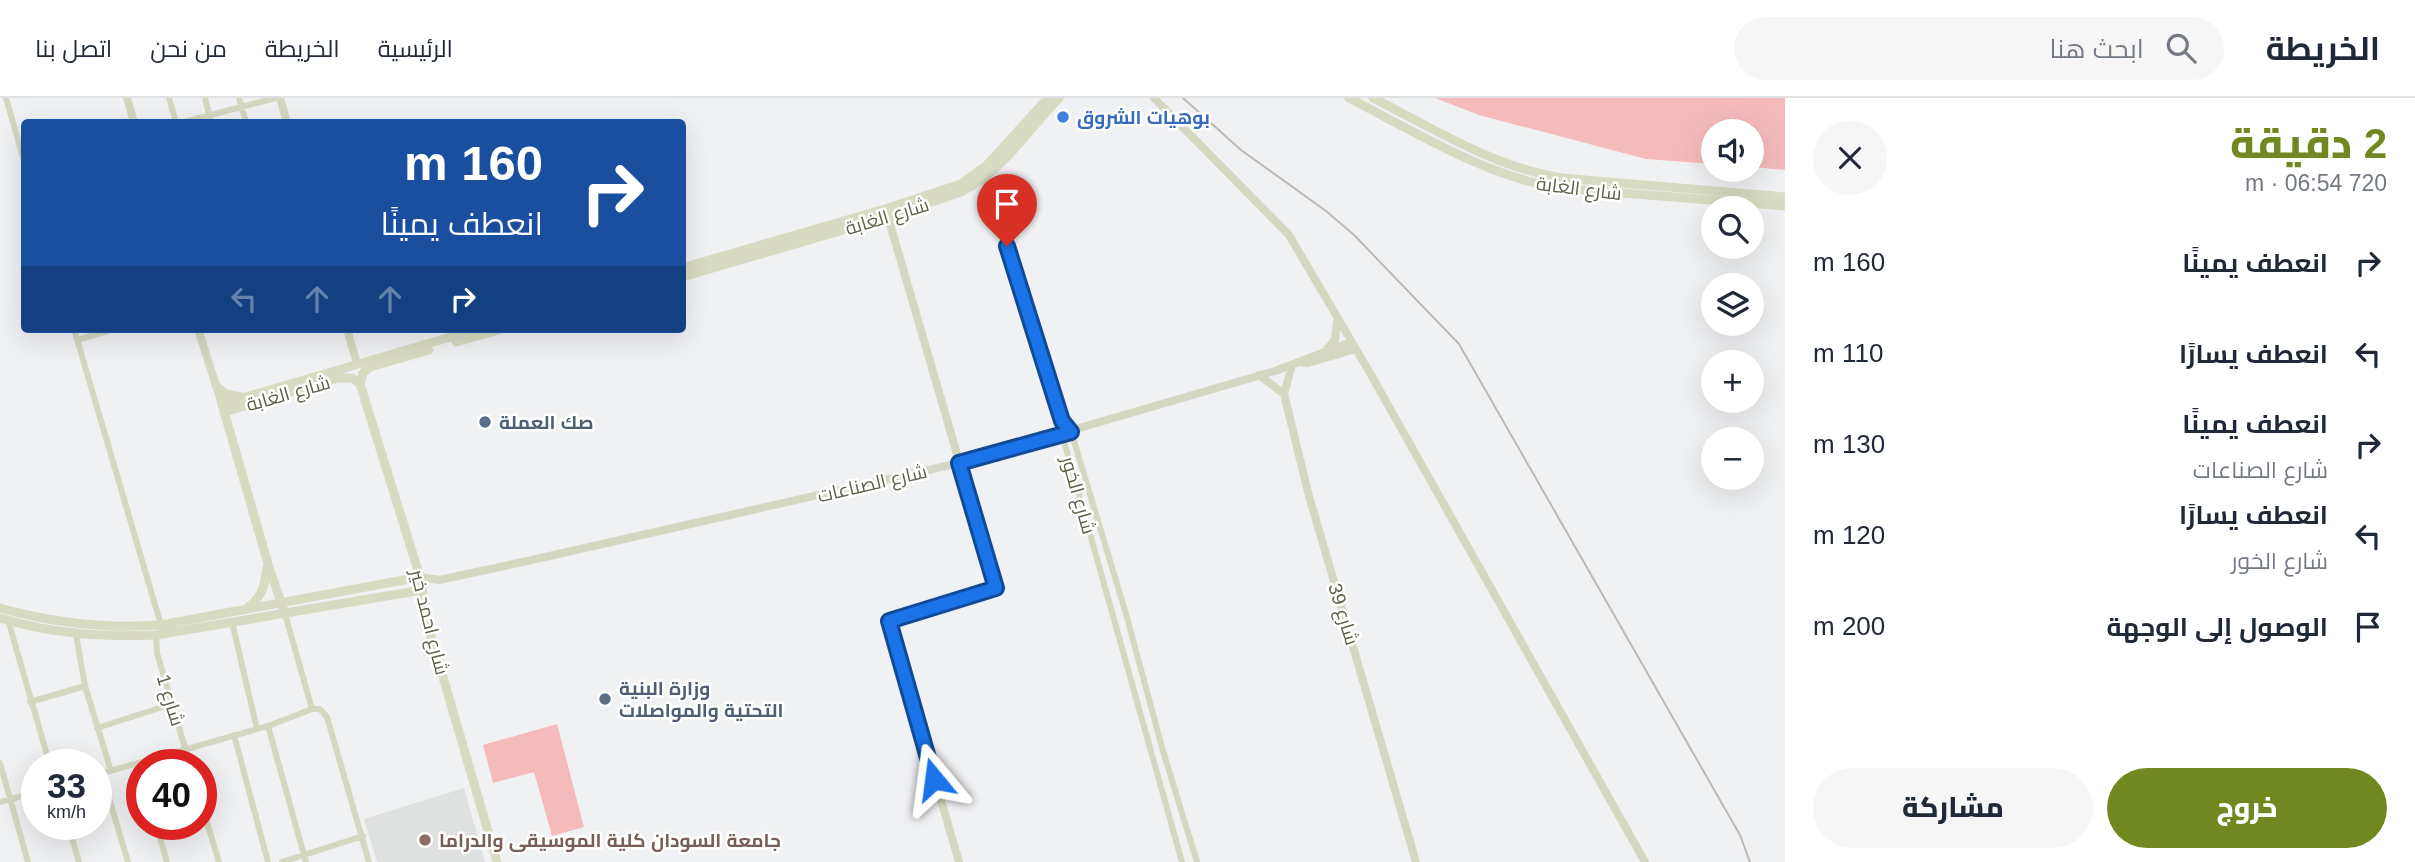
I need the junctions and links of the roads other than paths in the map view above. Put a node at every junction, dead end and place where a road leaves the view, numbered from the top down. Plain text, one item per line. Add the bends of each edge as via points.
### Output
1 (6, 98) edge
2 (127, 98) edge
3 (169, 98) edge
4 (205, 98) edge
5 (239, 98) edge
6 (278, 98) edge
7 (1048, 98) edge
8 (1059, 98) edge
9 (1154, 98) edge
10 (1349, 98) edge
11 (1373, 98) edge
12 (242, 107) junction
13 (133, 119) edge
14 (175, 119) edge
15 (210, 119) edge
16 (245, 119) edge
17 (286, 119) edge
18 (21, 150) edge
19 (984, 178) junction
20 (1785, 197) edge
21 (1785, 206) edge
22 (888, 217) junction
23 (686, 267) edge
24 (686, 276) edge
25 (1337, 318) junction
26 (75, 333) edge
27 (101, 333) edge
28 (199, 333) edge
29 (348, 333) edge
30 (464, 333) edge
31 (488, 333) edge
32 (77, 340) junction
33 (1354, 346) junction
34 (1321, 352) junction
35 (357, 364) junction
36 (1296, 364) junction
37 (1259, 375) junction
38 (360, 384) junction
39 (297, 385) junction
40 (216, 386) junction
41 (1284, 394) junction
42 (243, 397) junction
43 (223, 408) junction
44 (1066, 433) junction
45 (959, 463) junction
46 (268, 564) junction
47 (421, 577) junction
48 (439, 580) junction
49 (422, 590) junction
50 (0, 608) edge
51 (284, 609) junction
52 (242, 611) junction
53 (1126, 614) junction
54 (1114, 617) junction
55 (4, 619) edge
56 (232, 622) junction
57 (159, 630) junction
58 (76, 635) junction
59 (85, 686) junction
60 (30, 702) junction
61 (172, 704) junction
62 (312, 709) junction
63 (268, 726) junction
64 (97, 728) junction
65 (257, 729) junction
66 (234, 735) junction
67 (45, 749) edge
68 (104, 749) edge
69 (185, 749) joint
70 (0, 763) edge
71 (21, 796) edge
72 (10, 799) junction
73 (0, 802) edge
74 (112, 813) edge
75 (363, 836) junction
76 (73, 840) edge
77 (161, 840) edge
78 (212, 840) edge
79 (305, 859) edge
80 (28, 862) edge
81 (79, 862) edge
82 (128, 862) edge
83 (167, 862) edge
84 (219, 862) edge
85 (268, 862) edge
86 (282, 862) edge
87 (369, 862) edge
88 (497, 862) edge
89 (959, 862) edge
90 (1182, 862) edge
91 (1197, 862) edge
92 (1416, 862) edge
93 (1645, 862) edge

1 - 18 street
2 - 13 street
3 - 14 street
4 - 15 street
5 - 12 street
6 - 12 street
6 - 17 street
7 - 23 main road, شارع الغابة via 986,166 961,184
8 - 19 main road, شارع الغابة
9 - 25 street via 1282,226
10 - 21 main road, شارع الغابة via 1493,170 1529,183
11 - 20 main road, شارع الغابة via 1533,173
12 - 15 street
12 - 16 street
19 - 22 main road, شارع الغابة via 961,192
19 - 44 street, شارع الخور
22 - 24 main road, شارع الغابة
22 - 45 street
25 - 33 street
25 - 34 street via 1335,340
26 - 32 street, شارع 1
27 - 32 street
28 - 40 street
29 - 35 street
30 - 35 main road, شارع الغابة
31 - 38 main road, شارع الغابة via 375,365 365,370
32 - 57 street, شارع 1
33 - 34 street
33 - 36 street
33 - 93 street
34 - 36 street
35 - 39 main road, شارع الغابة
36 - 37 street, شارع الصناعات
36 - 41 street, شارع 39
37 - 41 street
37 - 44 street, شارع الصناعات
38 - 39 main road, شارع الغابة via 344,377
38 - 47 main road, شارع احمد خير
39 - 42 main road, شارع الغابة
39 - 43 main road, شارع الغابة
40 - 42 main road via 226,394
40 - 43 street
41 - 92 street, شارع 39 via 1309,496
42 - 43 main road, شارع الغابة
43 - 46 main road
44 - 45 street, شارع الصناعات
44 - 53 street
44 - 54 street, شارع الخور
45 - 48 street, شارع الصناعات
45 - 89 street via 996,588 889,621
46 - 51 main road
46 - 52 main road via 260,597
47 - 48 street
47 - 49 main road, شارع احمد خير
47 - 51 main road
48 - 49 street
49 - 51 main road
49 - 88 main road, شارع احمد خير via 431,636
50 - 57 main road via 73,624
51 - 52 main road
51 - 56 main road
51 - 62 street
52 - 57 main road
53 - 54 street
53 - 91 street
54 - 90 street, شارع الخور
55 - 58 main road
55 - 60 street
56 - 57 main road
56 - 65 street
57 - 58 main road
57 - 61 street, شارع 1 via 156,653
58 - 59 street
59 - 60 street
59 - 64 street
60 - 67 street
61 - 64 street
61 - 69 street, شارع 1
62 - 63 street
62 - 75 street via 327,716
63 - 65 street
63 - 79 street
64 - 68 street
65 - 66 street
66 - 69 street
66 - 85 street
70 - 72 street
71 - 72 street
72 - 73 street
72 - 80 street
74 - 82 street
75 - 79 street
75 - 87 street
76 - 81 street
77 - 83 street
78 - 84 street
79 - 86 street

